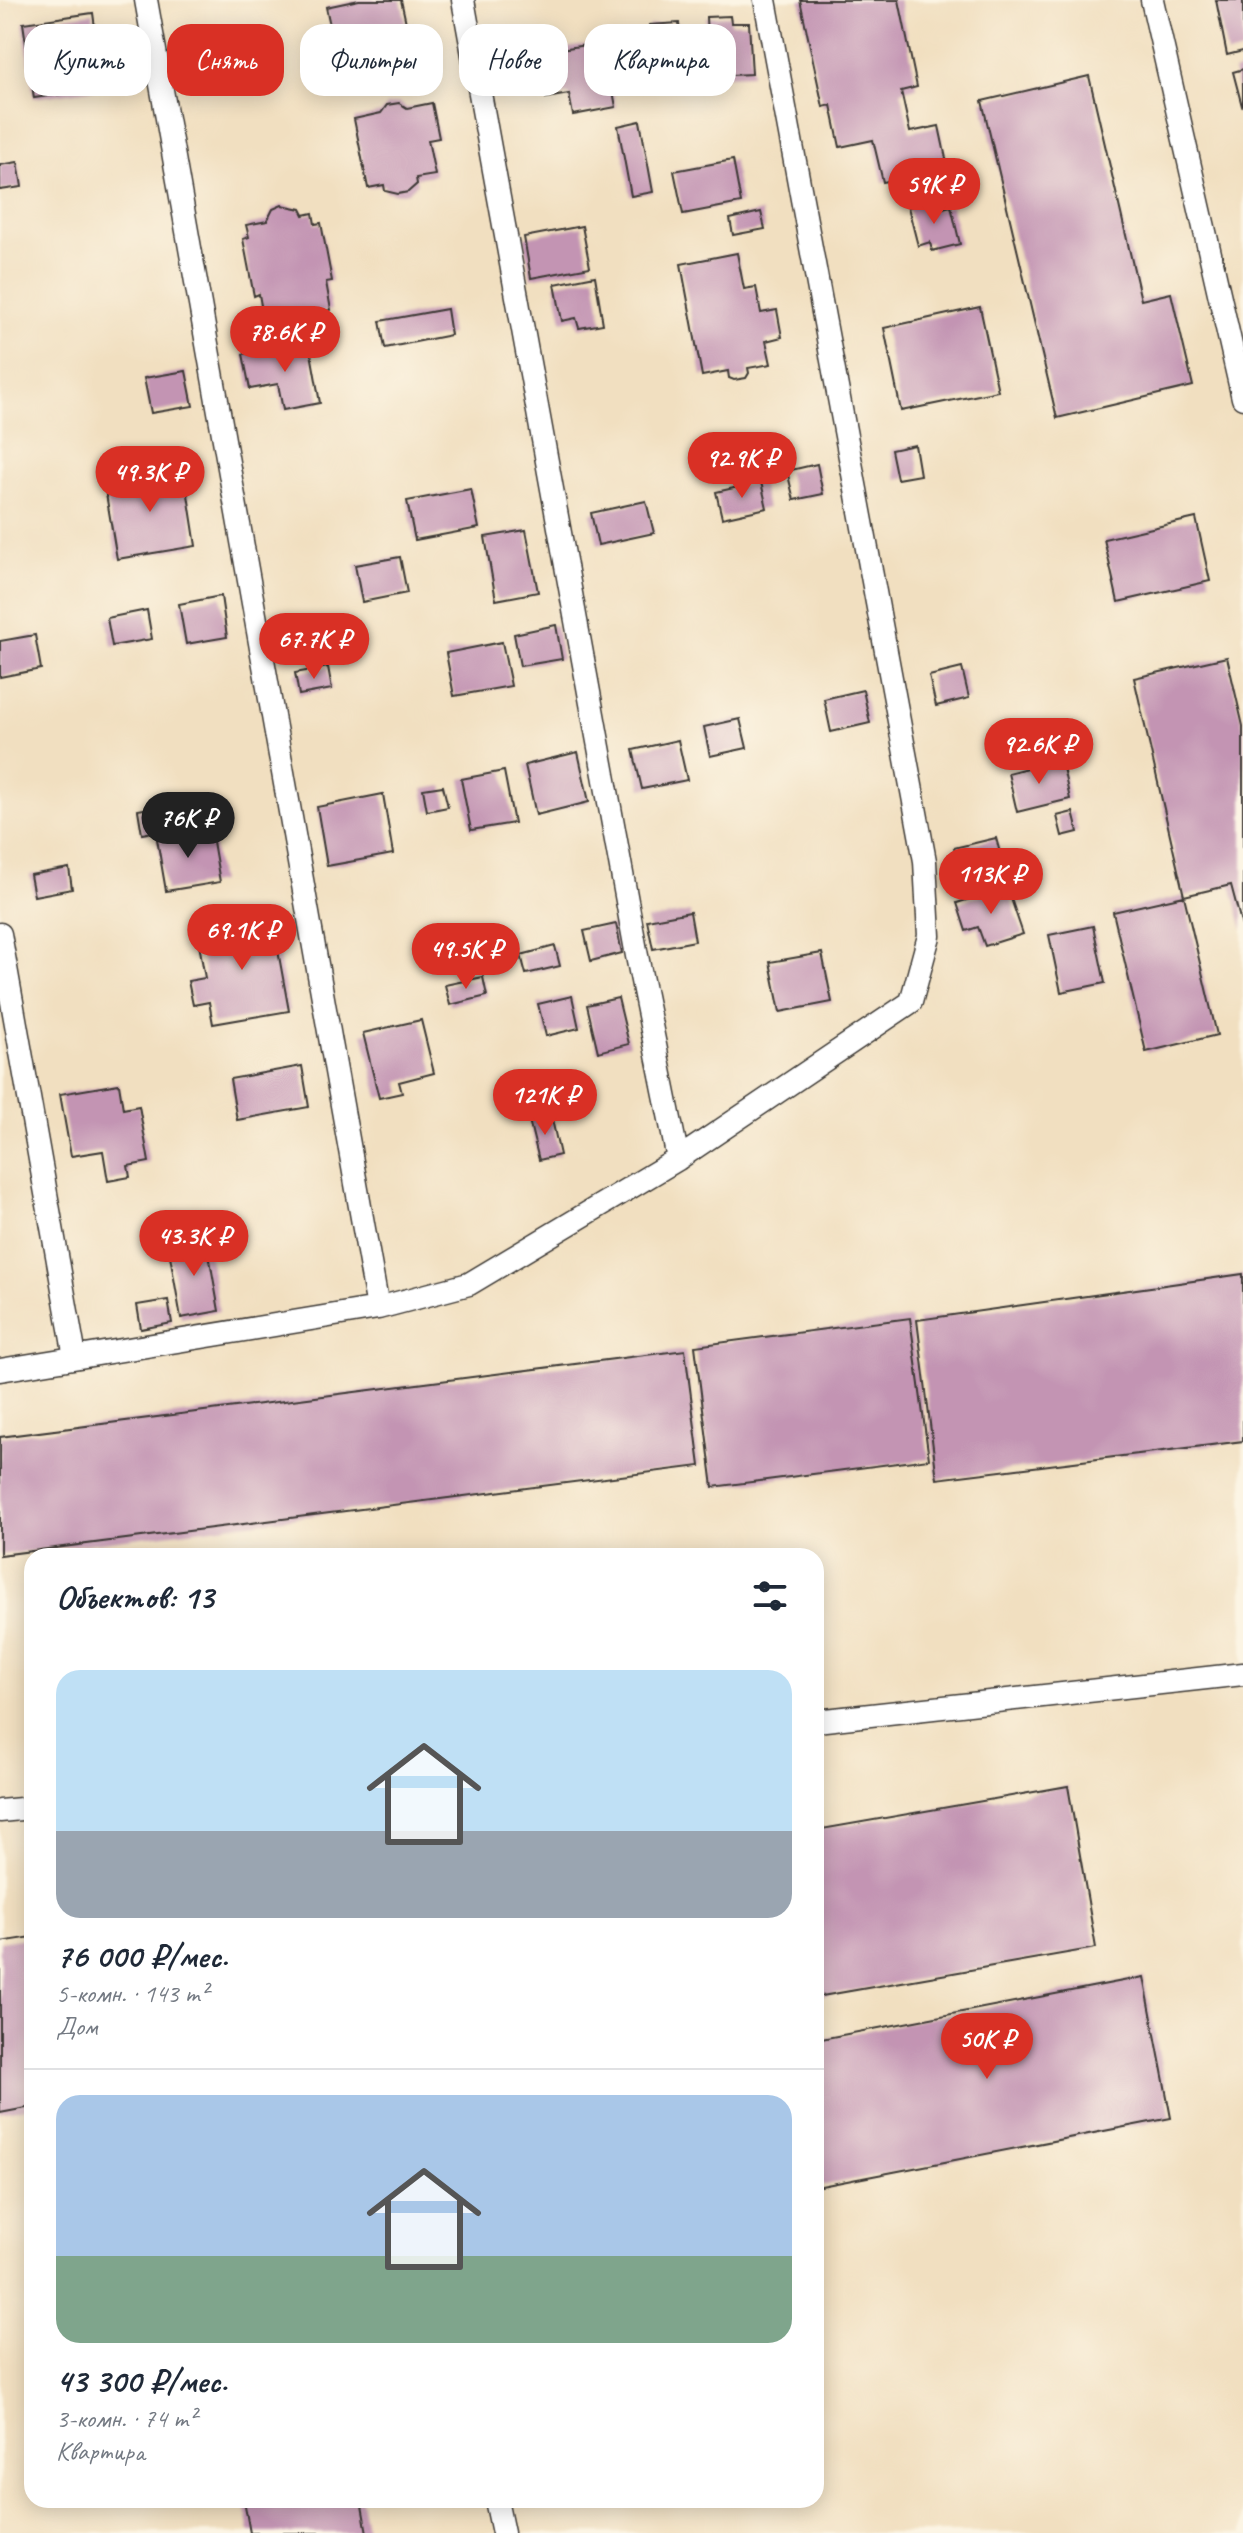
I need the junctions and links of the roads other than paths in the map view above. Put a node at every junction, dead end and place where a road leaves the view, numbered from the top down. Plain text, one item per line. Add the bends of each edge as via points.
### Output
1 (146, 0) edge
2 (463, 0) edge
3 (765, 0) edge
4 (1152, 0) edge
5 (1243, 398) edge
6 (0, 934) edge
7 (678, 1159) junction
8 (378, 1308) junction
9 (75, 1357) junction
10 (0, 1370) edge
11 (1243, 1674) edge
12 (824, 1720) edge
13 (24, 1809) edge
14 (0, 1811) edge
15 (498, 2508) edge
16 (503, 2533) edge

1 - 8 lane
2 - 7 lane
3 - 7 lane via 925,861 929,936 911,1002
4 - 5 lane
6 - 9 lane
7 - 8 lane via 469,1284
8 - 9 lane
9 - 10 lane
11 - 12 lane
13 - 14 lane
15 - 16 lane

